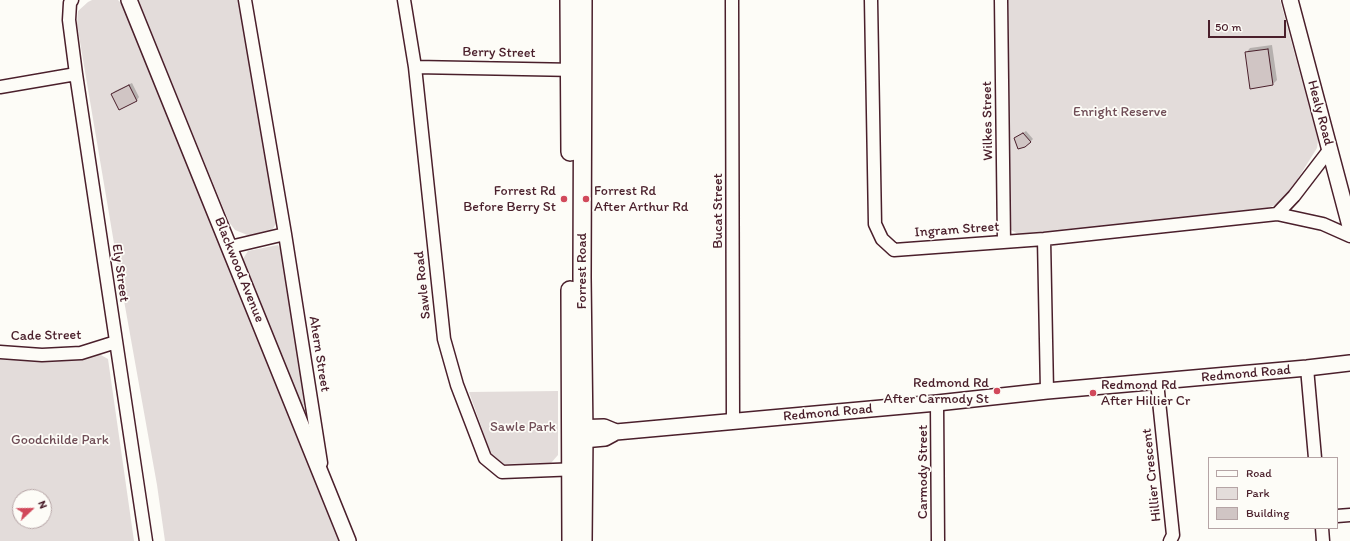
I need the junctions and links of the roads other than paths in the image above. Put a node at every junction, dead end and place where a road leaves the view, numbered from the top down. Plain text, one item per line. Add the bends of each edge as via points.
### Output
1 (129, 0) edge
2 (245, 0) edge
3 (404, 0) edge
4 (570, 0) edge
5 (583, 0) edge
6 (732, 0) edge
7 (871, 0) edge
8 (1001, 0) edge
9 (1290, 0) edge
10 (75, 3) edge
11 (415, 67) junction
12 (576, 70) junction
13 (76, 74) junction
14 (0, 87) edge
15 (1330, 149) junction
16 (1277, 214) junction
17 (1350, 226) edge
18 (285, 234) junction
19 (1350, 236) edge
20 (1044, 239) junction
21 (1004, 242) junction
22 (230, 247) junction
23 (116, 342) junction
24 (0, 352) edge
25 (1350, 363) edge
26 (1307, 368) junction
27 (1157, 382) junction
28 (1047, 391) junction
29 (938, 403) junction
30 (733, 421) junction
31 (577, 434) junction
32 (1316, 457) edge
33 (577, 469) junction
34 (323, 479) junction
35 (1350, 515) edge
36 (1338, 516) edge
37 (1322, 529) edge
38 (146, 541) edge
39 (348, 541) edge
40 (571, 541) edge
41 (583, 541) edge
42 (938, 541) edge
43 (1170, 541) edge
44 (1323, 541) edge

1 - 22 street, Blackwood Avenue
2 - 18 street, Ahern Street
3 - 11 street, Sawle Road
4 - 12 main road, Forrest Road
5 - 12 main road, Forrest Road
6 - 30 street, Bucat Street
7 - 21 street, Ingram Street via 874,224 882,239 894,250
8 - 21 street, Wilkes Street
9 - 15 street, Healy Road
10 - 13 street, Ely Street via 69,20
11 - 12 street, Berry Street
11 - 33 street, Sawle Road via 444,339 457,385 484,458 502,472
12 - 31 main road, Forrest Road via 582,278
13 - 14 street
13 - 23 street, Ely Street
15 - 16 street
15 - 17 street, Healy Road
16 - 19 street, Ingram Street via 1323,224
16 - 20 street, Ingram Street
18 - 22 street
18 - 34 street, Ahern Street
20 - 21 street, Ingram Street
20 - 28 street
22 - 34 street, Blackwood Avenue
23 - 24 street, Cade Street via 80,353
23 - 38 street, Ely Street
25 - 26 street, Redmond Road
26 - 27 street, Redmond Road
26 - 32 street
27 - 28 street, Redmond Road
27 - 43 street, Hillier Crescent via 1173,535
28 - 29 street, Redmond Road
29 - 30 street, Redmond Road
29 - 42 street, Carmody Street
30 - 31 street, Redmond Road via 616,432 604,427
31 - 33 main road, Forrest Road
33 - 40 main road, Forrest Road
33 - 41 main road, Forrest Road
34 - 39 street, Blackwood Avenue
35 - 36 street
37 - 44 street

